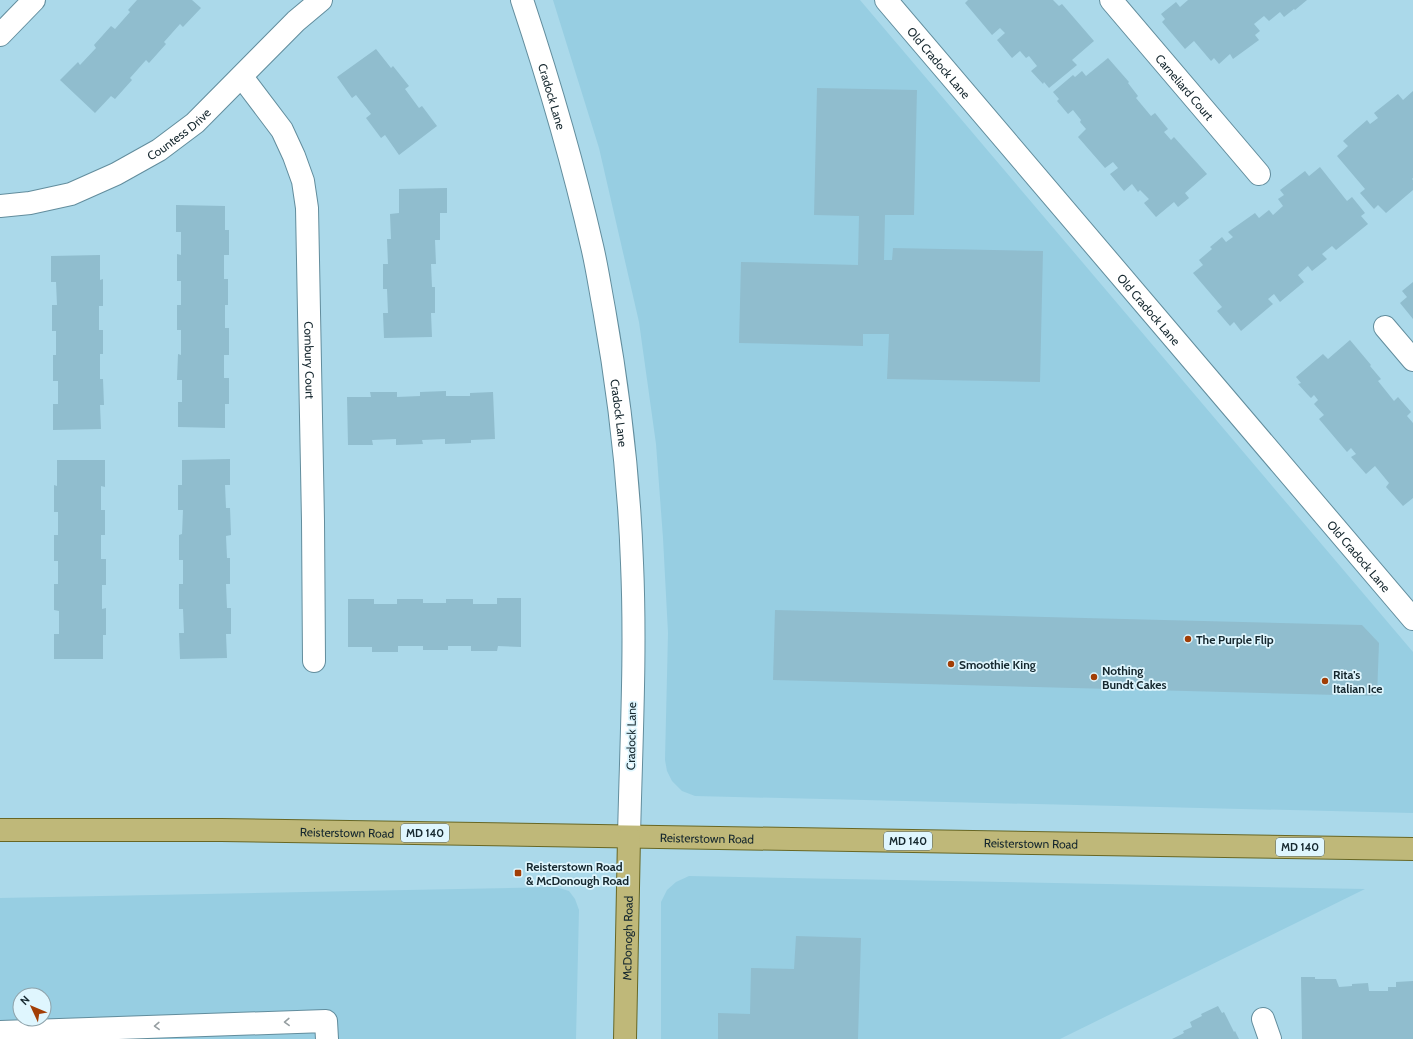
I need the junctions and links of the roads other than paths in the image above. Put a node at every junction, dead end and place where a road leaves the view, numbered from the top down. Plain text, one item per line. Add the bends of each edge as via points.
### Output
1 (34, 0) edge
2 (321, 0) edge
3 (522, 0) edge
4 (886, 0) edge
5 (1111, 0) edge
6 (0, 35) edge
7 (242, 77) junction
8 (1259, 174) dead end
9 (0, 206) edge
10 (1385, 327) dead end
11 (1413, 360) edge
12 (1413, 619) edge
13 (314, 661) dead end
14 (0, 830) edge
15 (629, 837) junction
16 (1413, 849) edge
17 (326, 1030) edge
18 (0, 1032) edge
19 (58, 1034) edge
20 (625, 1039) edge

1 - 6 street
2 - 7 street, Countess Drive via 296,21
3 - 15 street, Cradock Lane via 572,161 593,248 618,392 625,463 634,631
4 - 12 street, Old Cradock Lane
5 - 8 street, Carneliard Court
7 - 9 street, Countess Drive via 195,123 159,150 116,174 72,194
7 - 13 street, Cornbury Court via 282,130 301,175 307,208
10 - 11 street
14 - 15 main road, Reisterstown Road / MD 140 via 221,830
15 - 16 main road, Reisterstown Road / MD 140
15 - 20 main road, McDonogh Road
17 -> 19 street
18 - 19 street

